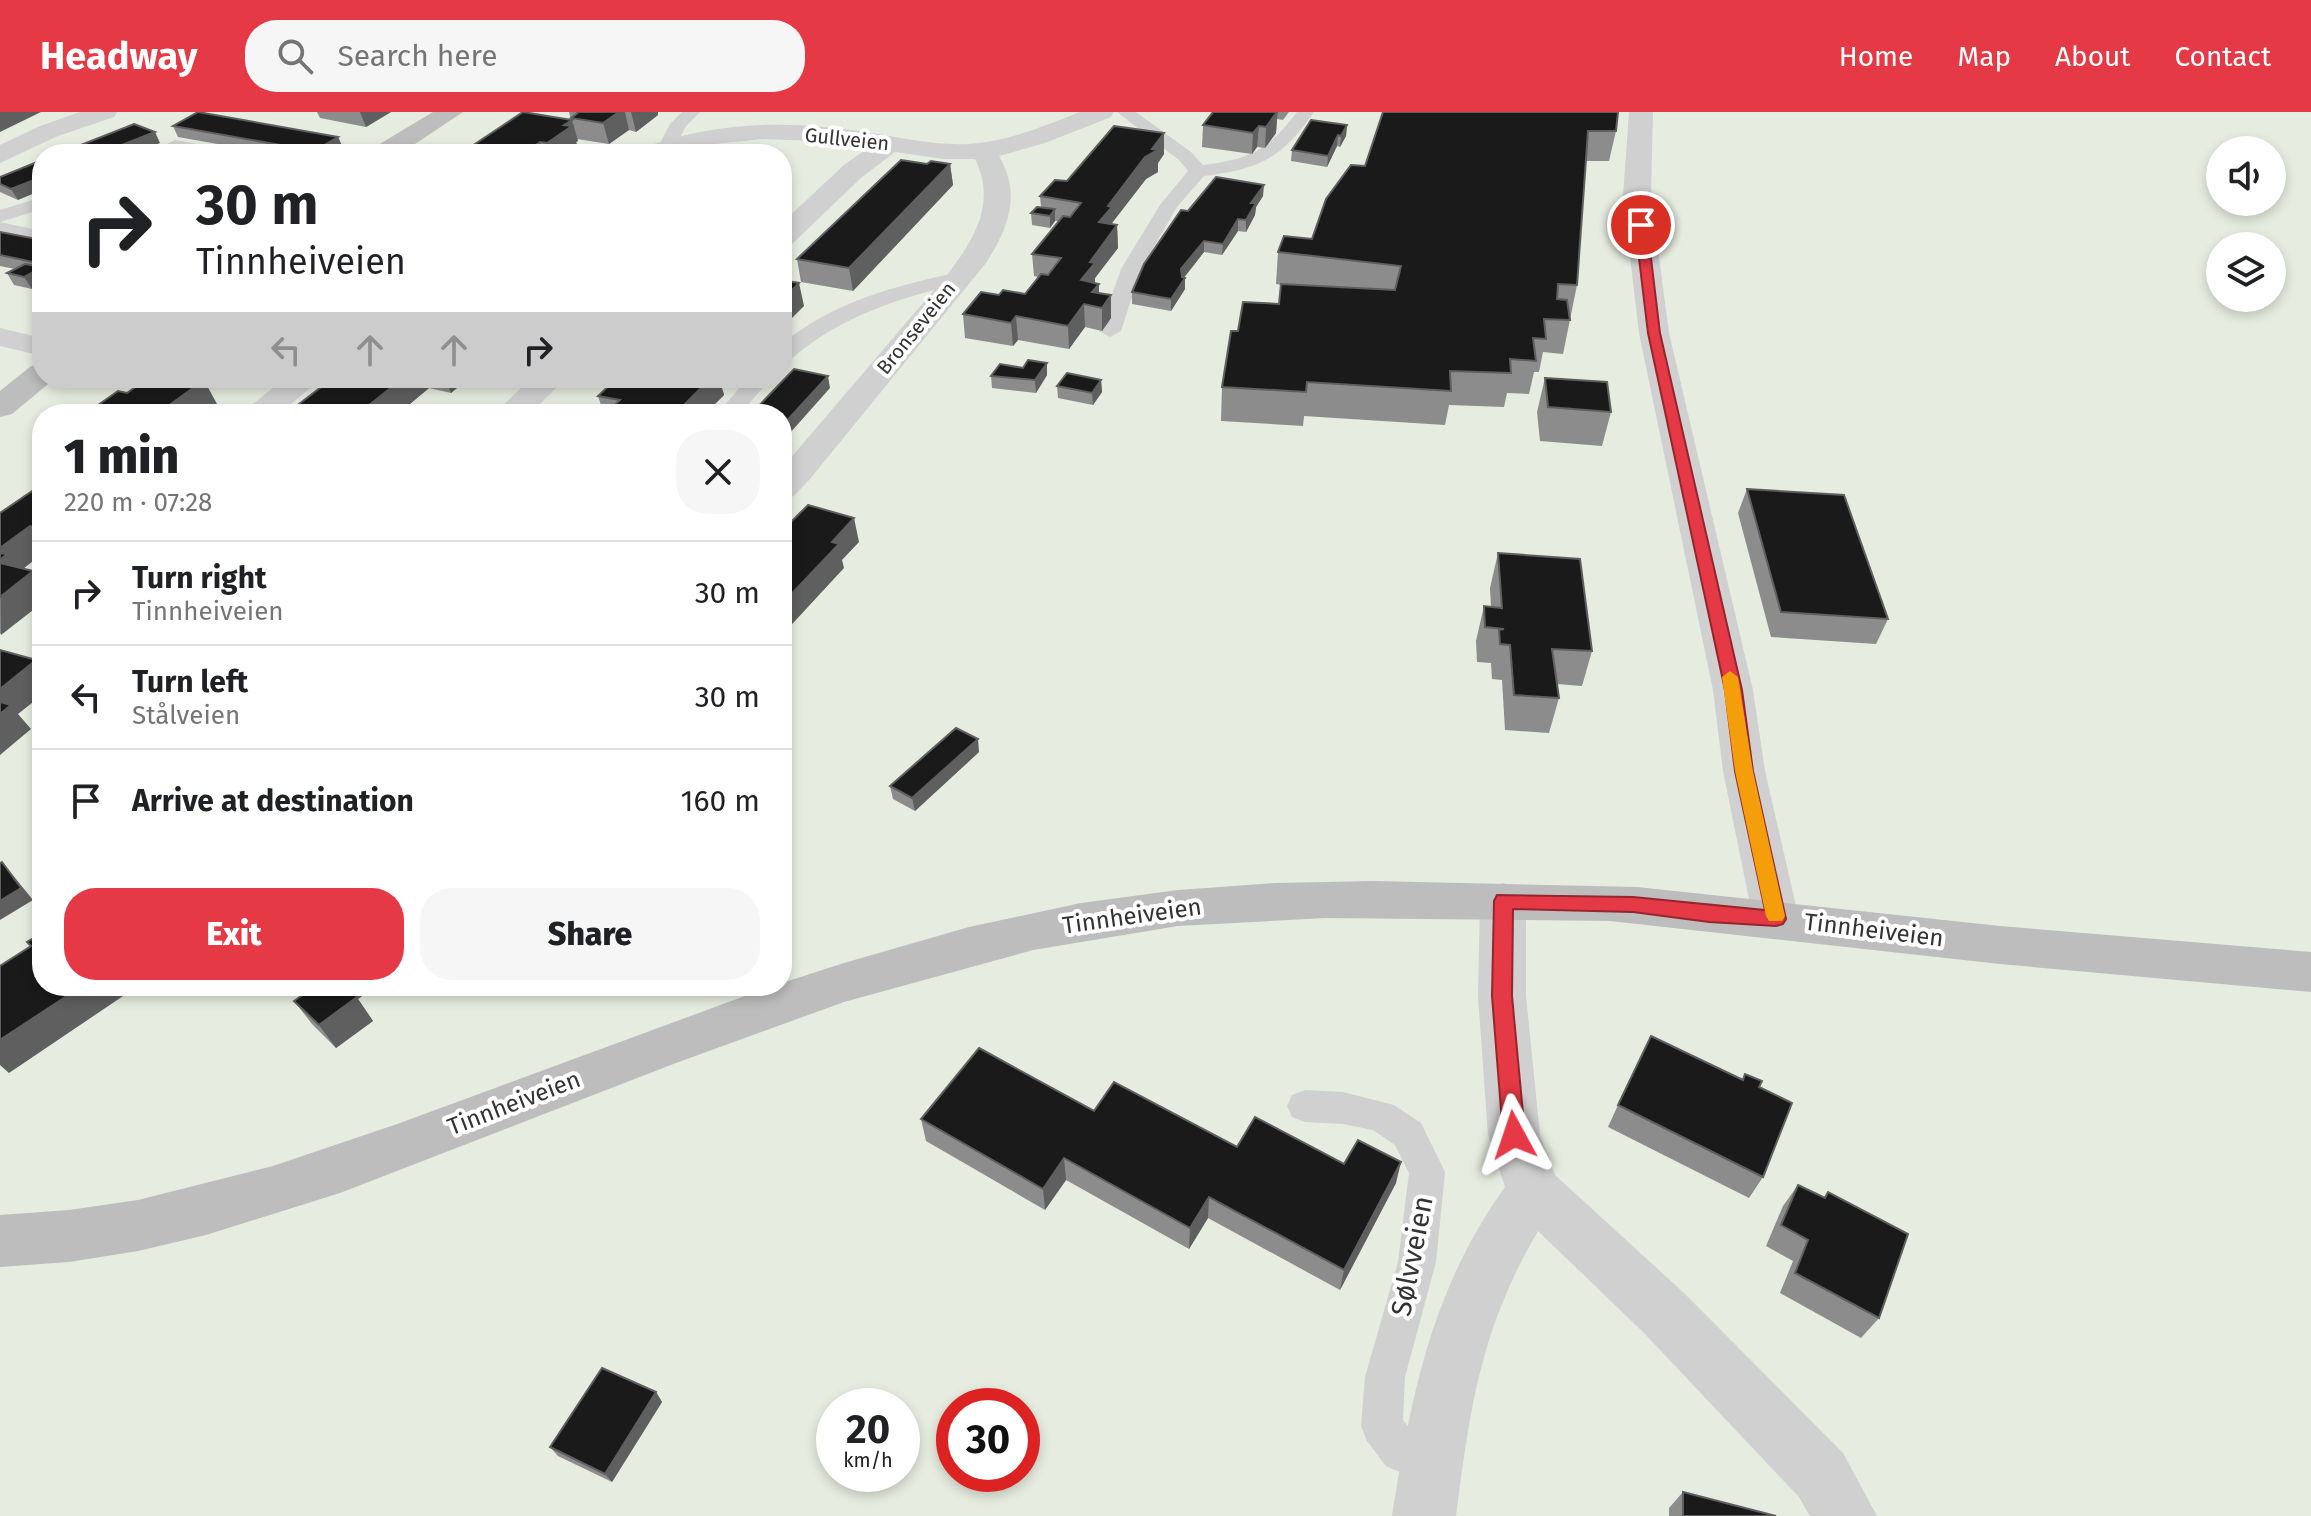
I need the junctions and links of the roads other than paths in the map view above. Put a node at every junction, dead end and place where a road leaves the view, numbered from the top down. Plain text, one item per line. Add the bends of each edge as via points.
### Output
1 (105, 112) edge
2 (451, 112) edge
3 (692, 112) edge
4 (1102, 112) edge
5 (1125, 112) edge
6 (1306, 112) edge
7 (1641, 112) edge
8 (891, 143) junction
9 (398, 144) edge
10 (663, 144) edge
11 (688, 144) edge
12 (982, 150) junction
13 (0, 155) edge
14 (1198, 171) junction
15 (32, 206) edge
16 (0, 216) edge
17 (0, 228) edge
18 (792, 229) edge
19 (32, 235) edge
20 (958, 278) junction
21 (0, 312) edge
22 (32, 317) edge
23 (1110, 331) dead end
24 (0, 337) edge
25 (32, 345) edge
26 (792, 346) edge
27 (32, 381) edge
28 (293, 388) edge
29 (539, 388) edge
30 (751, 388) edge
31 (271, 404) edge
32 (522, 404) edge
33 (737, 404) edge
34 (0, 407) edge
35 (792, 478) edge
36 (1503, 901) junction
37 (1776, 919) junction
38 (2311, 972) edge
39 (1305, 1106) dead end
40 (1534, 1191) junction
41 (0, 1241) edge
42 (1428, 1490) edge
43 (1845, 1516) edge

1 - 13 street
2 - 9 street
3 - 10 lane, Gullveien
4 - 12 street, Gullveien
5 - 14 lane
6 - 14 lane via 1267,158
7 - 37 street via 1637,196 1654,333 1733,690 1744,771
8 - 11 street, Gullveien via 781,132 734,133
8 - 12 street, Gullveien via 966,153
8 - 18 street
12 - 20 street via 993,165 998,205 991,229
14 - 23 lane via 1169,205 1131,269
15 - 16 lane
17 - 19 lane
20 - 26 lane, Bronseveien via 858,308
20 - 35 street, Bronseveien
21 - 22 street
24 - 25 street
27 - 34 street
28 - 31 street
29 - 32 street
30 - 33 lane
36 - 37 street, Tinnheiveien via 1633,905
36 - 40 street via 1502,996 1514,1135
36 - 41 street, Tinnheiveien via 1230,902 1034,930 877,971 219,1208 112,1231
37 - 38 street, Tinnheiveien
39 - 42 lane, Sølvveien via 1381,1116 1408,1134 1427,1172 1417,1262 1385,1377 1382,1426
40 - 42 street, Sølvveien via 1483,1275 1447,1376
40 - 43 street via 1664,1313 1821,1475

